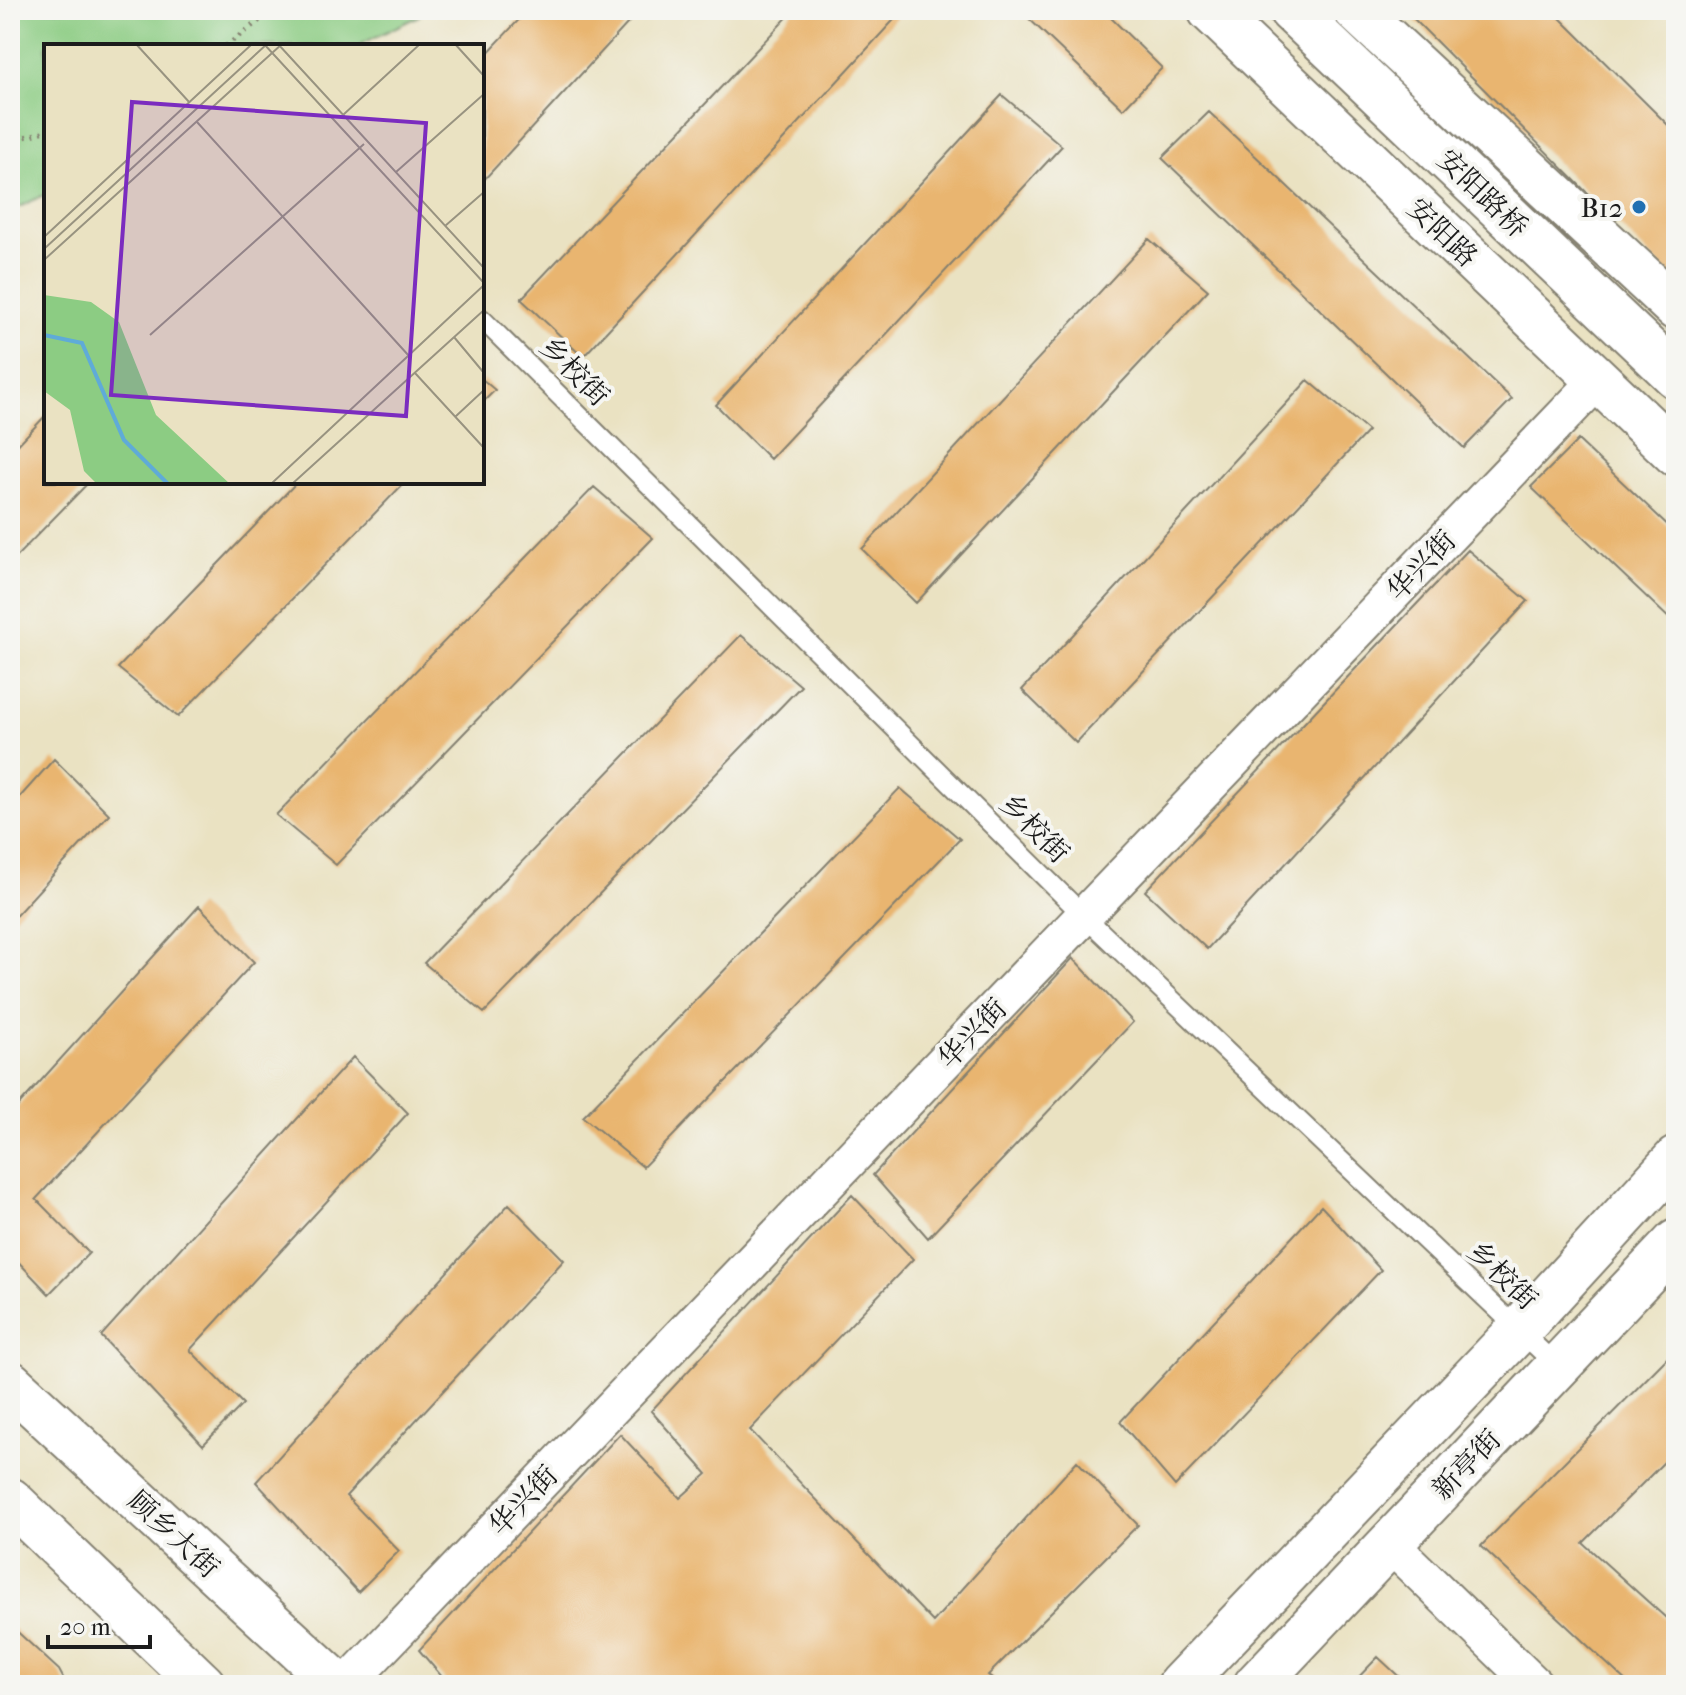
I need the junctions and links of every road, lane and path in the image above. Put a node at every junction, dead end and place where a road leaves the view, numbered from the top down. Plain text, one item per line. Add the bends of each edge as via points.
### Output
1 (273, 10) edge
2 (1210, 10) edge
3 (1291, 10) edge
4 (1356, 10) edge
5 (229, 44) edge
6 (44, 132) edge
7 (10, 141) edge
8 (1676, 308) edge
9 (484, 321) edge
10 (1676, 376) edge
11 (1598, 380) junction
12 (1676, 454) edge
13 (1084, 916) junction
14 (1676, 1159) edge
15 (1676, 1242) edge
16 (1519, 1330) junction
17 (1558, 1367) junction
18 (10, 1383) edge
19 (10, 1500) edge
20 (1390, 1544) junction
21 (203, 1685) edge
22 (338, 1685) edge
23 (346, 1685) edge
24 (1180, 1685) edge
25 (1256, 1685) edge
26 (1535, 1685) edge

1 - 5 path
2 - 11 main road, 安阳路
3 - 10 main road, 安阳路桥
4 - 8 main road
6 - 7 path
9 - 13 lane, 乡校街
11 - 12 main road, 安阳路
11 - 13 street, 华兴街
13 - 16 lane, 乡校街
13 - 23 street, 华兴街
14 - 16 main road
15 - 17 main road, 新亭街
16 - 17 lane, 乡校街
16 - 24 main road
17 - 20 main road, 新亭街
18 - 22 main road, 顾乡大街
19 - 21 main road
20 - 25 main road, 新亭街
20 - 26 street

